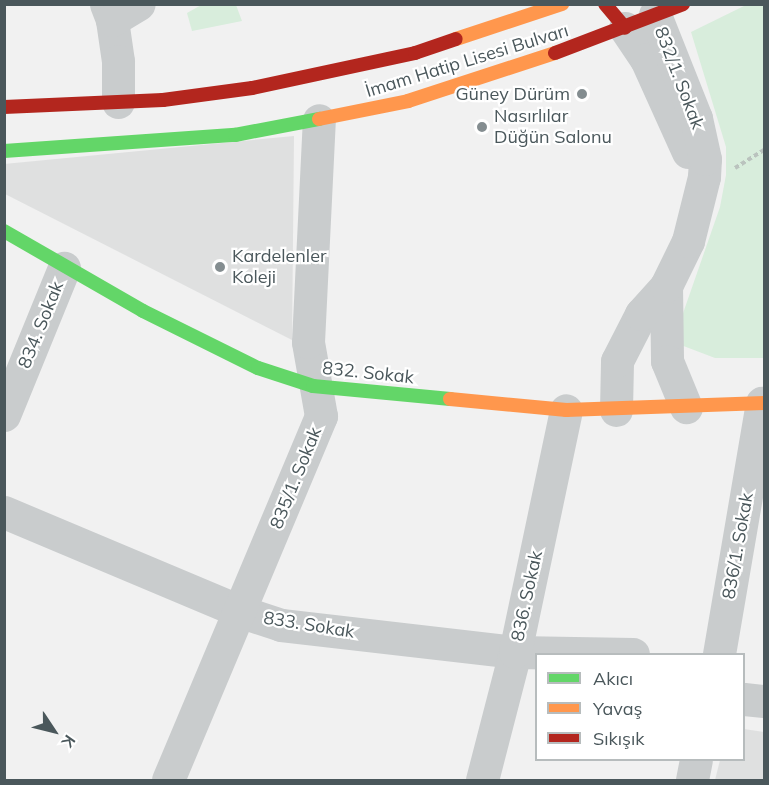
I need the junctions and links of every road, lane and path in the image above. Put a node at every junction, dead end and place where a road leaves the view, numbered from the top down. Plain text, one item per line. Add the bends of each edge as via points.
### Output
1 (562, 4) edge
2 (119, 10) edge
3 (669, 10) edge
4 (615, 16) edge
5 (118, 102) junction
6 (4, 107) edge
7 (319, 120) junction
8 (4, 151) edge
9 (704, 177) junction
10 (4, 231) edge
11 (64, 268) junction
12 (666, 286) junction
13 (313, 386) junction
14 (763, 403) edge
15 (686, 407) junction
16 (566, 410) junction
17 (616, 410) junction
18 (4, 415) edge
19 (4, 512) edge
20 (751, 559) edge
21 (242, 612) junction
22 (515, 652) junction
23 (574, 653) edge
24 (719, 653) edge
25 (745, 699) edge
26 (765, 700) edge
27 (696, 761) edge
28 (168, 780) edge
29 (482, 780) edge
30 (692, 780) edge

1 - 5 main road, İmam Hatip Lisesi Bulvarı via 415,53 341,70 252,88
2 - 5 street
3 - 4 main road, İmam Hatip Lisesi Bulvarı
3 - 9 street, 832/1. Sokak via 705,159
4 - 7 main road, İmam Hatip Lisesi Bulvarı via 408,101
4 - 9 street, 832/1. Sokak via 646,60 683,144
5 - 6 main road, İmam Hatip Lisesi Bulvarı
7 - 8 main road, İmam Hatip Lisesi Bulvarı via 158,143
7 - 13 street, 835/1. Sokak via 308,342
9 - 12 street, 832/1. Sokak via 688,241
10 - 11 main road, 832. Sokak
11 - 13 main road, 832. Sokak via 258,368
11 - 18 street, 834. Sokak
12 - 15 street, 832/1. Sokak via 667,361
12 - 17 street, 832/1. Sokak via 641,314 617,362
13 - 16 main road, 832. Sokak
13 - 21 street, 835/1. Sokak via 321,416
14 - 15 main road, 832. Sokak
14 - 20 street, 836/1. Sokak
15 - 17 main road, 832. Sokak
16 - 17 main road, 832. Sokak
16 - 22 street, 836. Sokak
19 - 21 street, 833. Sokak
20 - 24 street, 836/1. Sokak
21 - 22 street, 833. Sokak via 281,625
21 - 28 street, 835/1. Sokak
22 - 23 street, 833. Sokak
22 - 29 street, 836. Sokak
25 - 26 street
27 - 30 street

